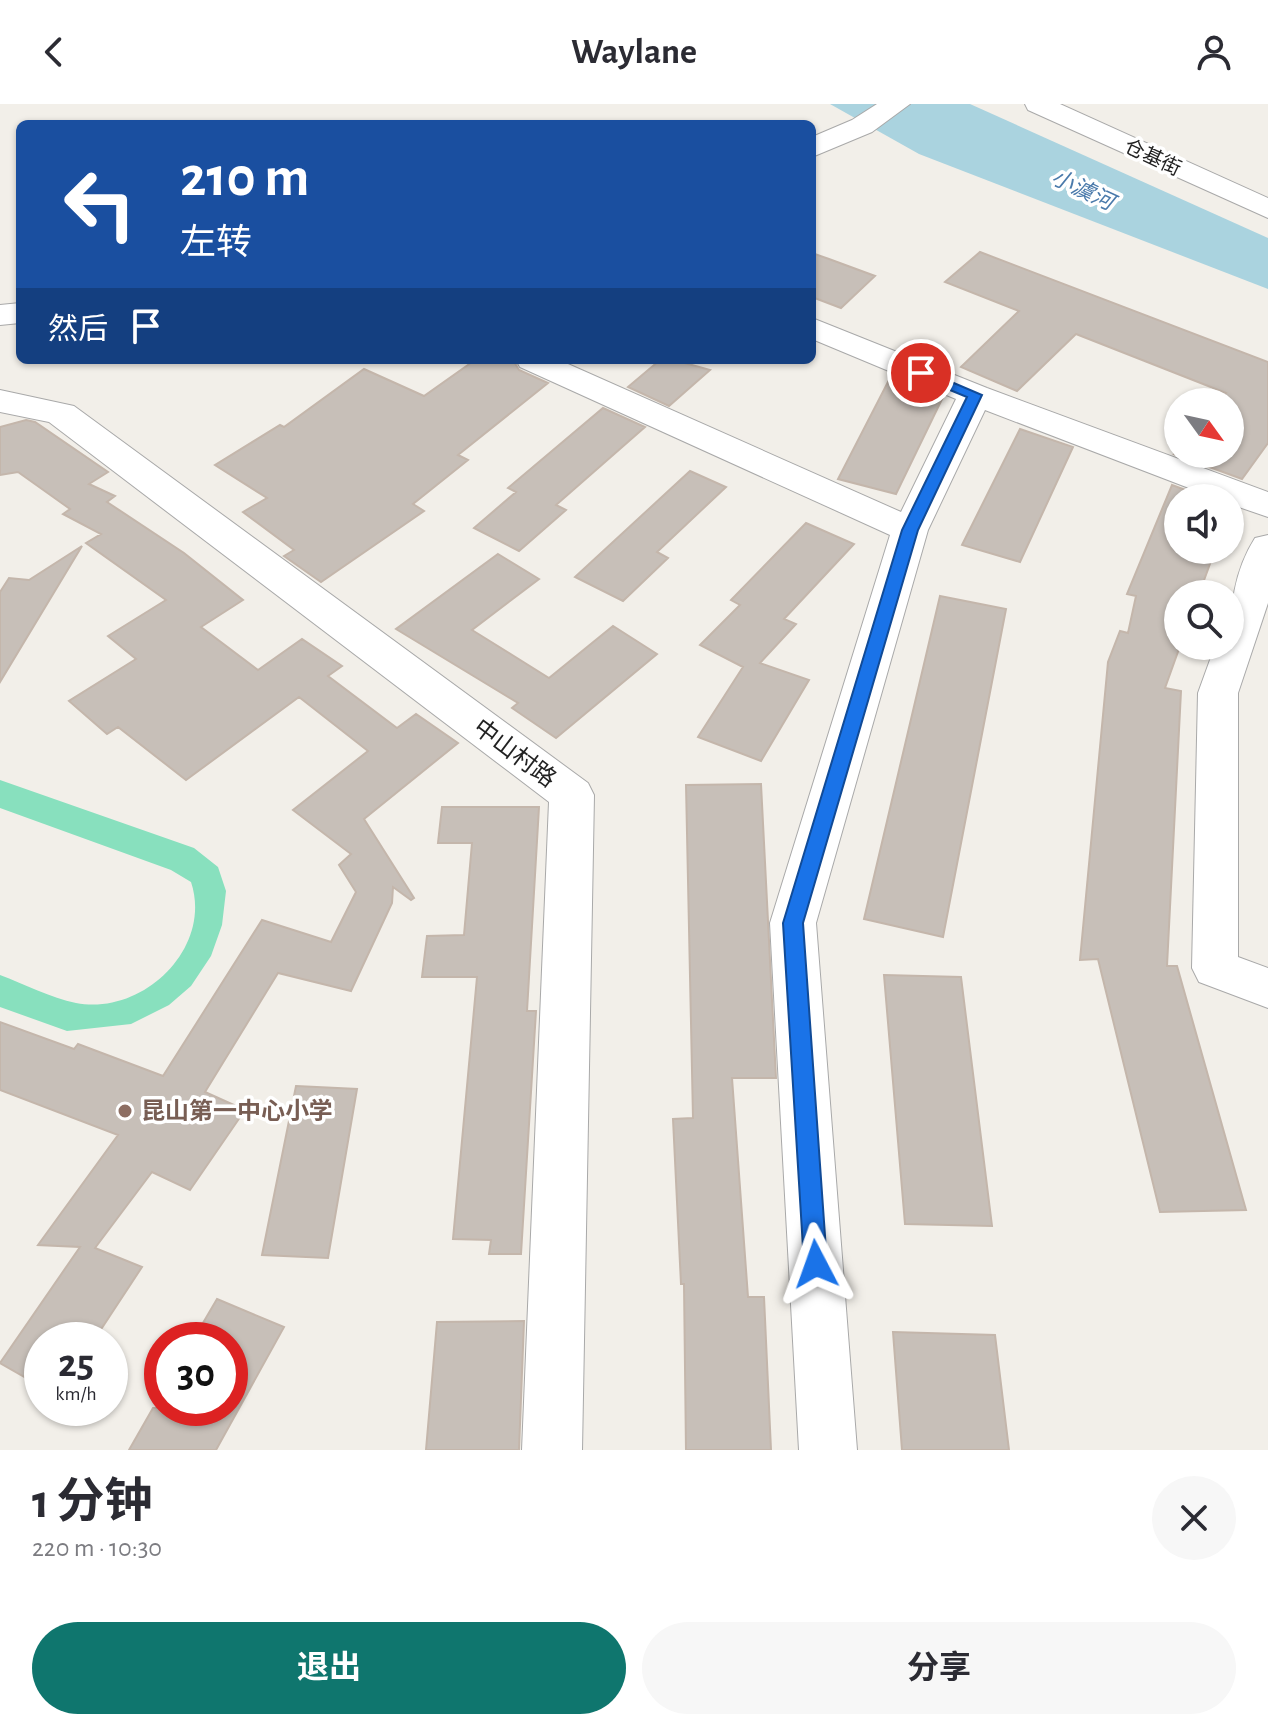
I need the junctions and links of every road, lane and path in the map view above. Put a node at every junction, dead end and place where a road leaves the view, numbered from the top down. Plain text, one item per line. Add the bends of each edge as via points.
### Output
1 (896, 104) edge
2 (1038, 104) edge
3 (816, 146) edge
4 (1268, 209) edge
5 (816, 330) edge
6 (541, 364) edge
7 (975, 395) junction
8 (0, 401) edge
9 (1268, 505) edge
10 (910, 530) junction
11 (1268, 547) edge
12 (1268, 988) edge
13 (552, 1450) edge
14 (828, 1450) edge

1 - 3 street
2 - 4 street, 仓基街
5 - 7 street
6 - 10 street
7 - 9 street
7 - 10 street
8 - 13 street, 中山村路 via 61,414 572,795
10 - 14 street via 793,923
11 - 12 street via 1218,693 1215,968

